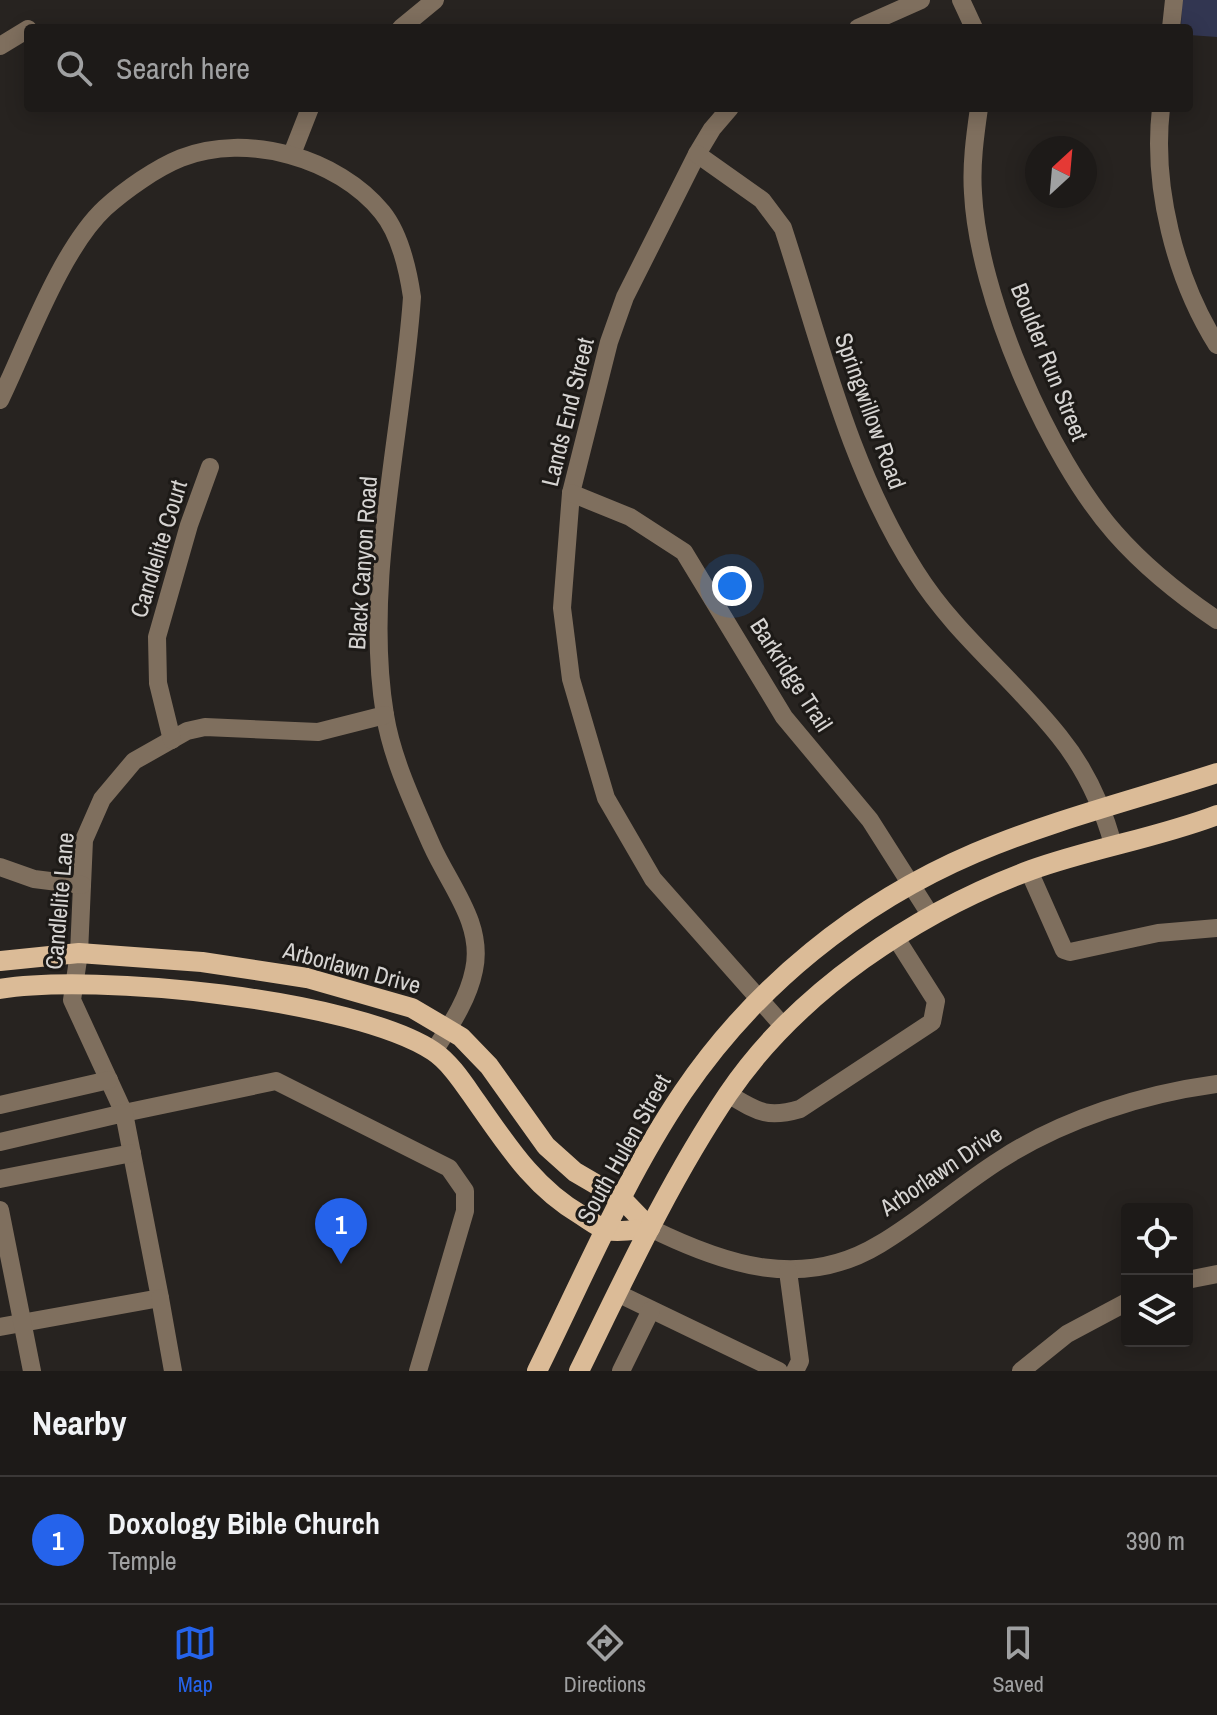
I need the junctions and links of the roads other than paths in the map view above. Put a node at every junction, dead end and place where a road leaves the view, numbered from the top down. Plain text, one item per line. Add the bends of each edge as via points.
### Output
1 (435, 0) edge
2 (921, 0) edge
3 (961, 0) edge
4 (1174, 0) edge
5 (406, 24) edge
6 (867, 24) edge
7 (972, 24) edge
8 (1171, 24) edge
9 (24, 31) edge
10 (0, 46) edge
11 (308, 112) edge
12 (727, 112) edge
13 (979, 112) edge
14 (1161, 112) edge
15 (292, 154) junction
16 (697, 154) junction
17 (1217, 345) edge
18 (0, 400) edge
19 (210, 467) dead end
20 (571, 493) junction
21 (1217, 620) edge
22 (385, 715) junction
23 (172, 740) junction
24 (1217, 773) edge
25 (1103, 810) junction
26 (1217, 815) edge
27 (1113, 844) junction
28 (0, 867) edge
29 (1029, 871) junction
30 (82, 885) junction
31 (912, 885) junction
32 (931, 916) junction
33 (1217, 928) edge
34 (896, 938) junction
35 (79, 953) junction
36 (0, 961) edge
37 (77, 984) junction
38 (0, 989) edge
39 (761, 999) junction
40 (784, 1027) junction
41 (448, 1028) junction
42 (434, 1051) junction
43 (109, 1080) junction
44 (1217, 1084) edge
45 (728, 1094) junction
46 (0, 1105) edge
47 (124, 1113) junction
48 (0, 1142) edge
49 (132, 1153) junction
50 (0, 1179) edge
51 (623, 1200) junction
52 (0, 1210) edge
53 (650, 1228) junction
54 (607, 1230) junction
55 (788, 1271) junction
56 (1217, 1274) edge
57 (1193, 1279) edge
58 (617, 1293) junction
59 (160, 1298) junction
60 (1121, 1305) edge
61 (651, 1310) junction
62 (23, 1323) junction
63 (0, 1327) edge
64 (32, 1371) edge
65 (173, 1371) edge
66 (418, 1371) edge
67 (537, 1371) edge
68 (579, 1371) edge
69 (621, 1371) edge
70 (779, 1371) edge
71 (795, 1371) edge
72 (1021, 1371) edge

1 - 5 street
2 - 6 street
3 - 7 street
4 - 8 street
9 - 10 street
11 - 15 street
12 - 16 street, Lands End Street
13 - 21 street, Boulder Run Street via 973,195 988,276 1005,331 1052,441 1115,534 1165,582
14 - 17 street via 1161,181 1174,241 1197,310
15 - 18 street, Black Canyon Road via 224,148 181,158 105,208 72,252
15 - 22 street, Black Canyon Road via 328,170 383,212 408,272 410,328 381,582
16 - 20 street, Lands End Street via 625,297
16 - 25 street, Springwillow Road via 762,200 783,228 860,465 916,573 988,663 1059,736
19 - 23 street, Candlelite Court via 157,637 158,683
20 - 31 street, Barkridge Trail via 630,517 684,552 784,717 870,820
20 - 39 street, Lands End Street via 562,608 571,679 606,798 653,879
22 - 23 street, Candlelite Lane via 318,732 205,727
22 - 41 street, Black Canyon Road via 433,848 471,920 474,969 460,1011
23 - 30 street, Candlelite Lane via 134,761 102,799 84,840
24 - 25 main road, South Hulen Street
25 - 27 street, Springwillow Road
25 - 31 main road, South Hulen Street via 1003,842
26 - 27 main road
27 - 29 main road
28 - 30 street via 34,879
29 - 32 main road
29 - 33 street via 1064,950 1070,952 1158,933
30 - 35 street, Candlelite Lane
31 - 32 street, Barkridge Trail
31 - 39 main road, South Hulen Street via 830,937
32 - 34 main road
34 - 40 main road via 863,959
34 - 45 street via 936,1001 932,1022 800,1109 778,1115 759,1112
35 - 36 main road, Arborlawn Drive
35 - 37 street, Candlelite Lane
35 - 41 main road, Arborlawn Drive via 202,962 307,978 412,1008
37 - 38 main road, Arborlawn Drive
37 - 42 main road, Arborlawn Drive via 196,992 303,1009 356,1020
37 - 43 street, Candlelite Lane via 72,1000
39 - 40 street, Lands End Street
39 - 51 main road, South Hulen Street via 683,1092
40 - 45 main road
41 - 42 street, Black Canyon Road
41 - 51 main road, Arborlawn Drive via 489,1066 546,1146 582,1177
42 - 54 main road, Arborlawn Drive via 545,1191
43 - 46 street
43 - 47 street, Candlelite Lane
44 - 55 street, Arborlawn Drive via 1151,1097 1078,1122 1002,1158 863,1253
45 - 53 main road
47 - 48 street
47 - 49 street, Candlelite Lane
47 - 66 street via 276,1081 449,1168 465,1191 465,1211
49 - 50 street
49 - 59 street, Candlelite Lane
51 - 53 main road, Arborlawn Drive
51 - 54 main road, South Hulen Street
52 - 62 street
53 - 54 main road, Arborlawn Drive
53 - 55 street, Arborlawn Drive via 730,1263
53 - 58 main road
54 - 67 main road, South Hulen Street
55 - 71 street via 800,1361
56 - 57 street
58 - 61 street
58 - 68 main road
59 - 62 street
59 - 65 street, Candlelite Lane
60 - 72 street via 1067,1334
61 - 69 street
61 - 70 street
62 - 63 street
62 - 64 street

